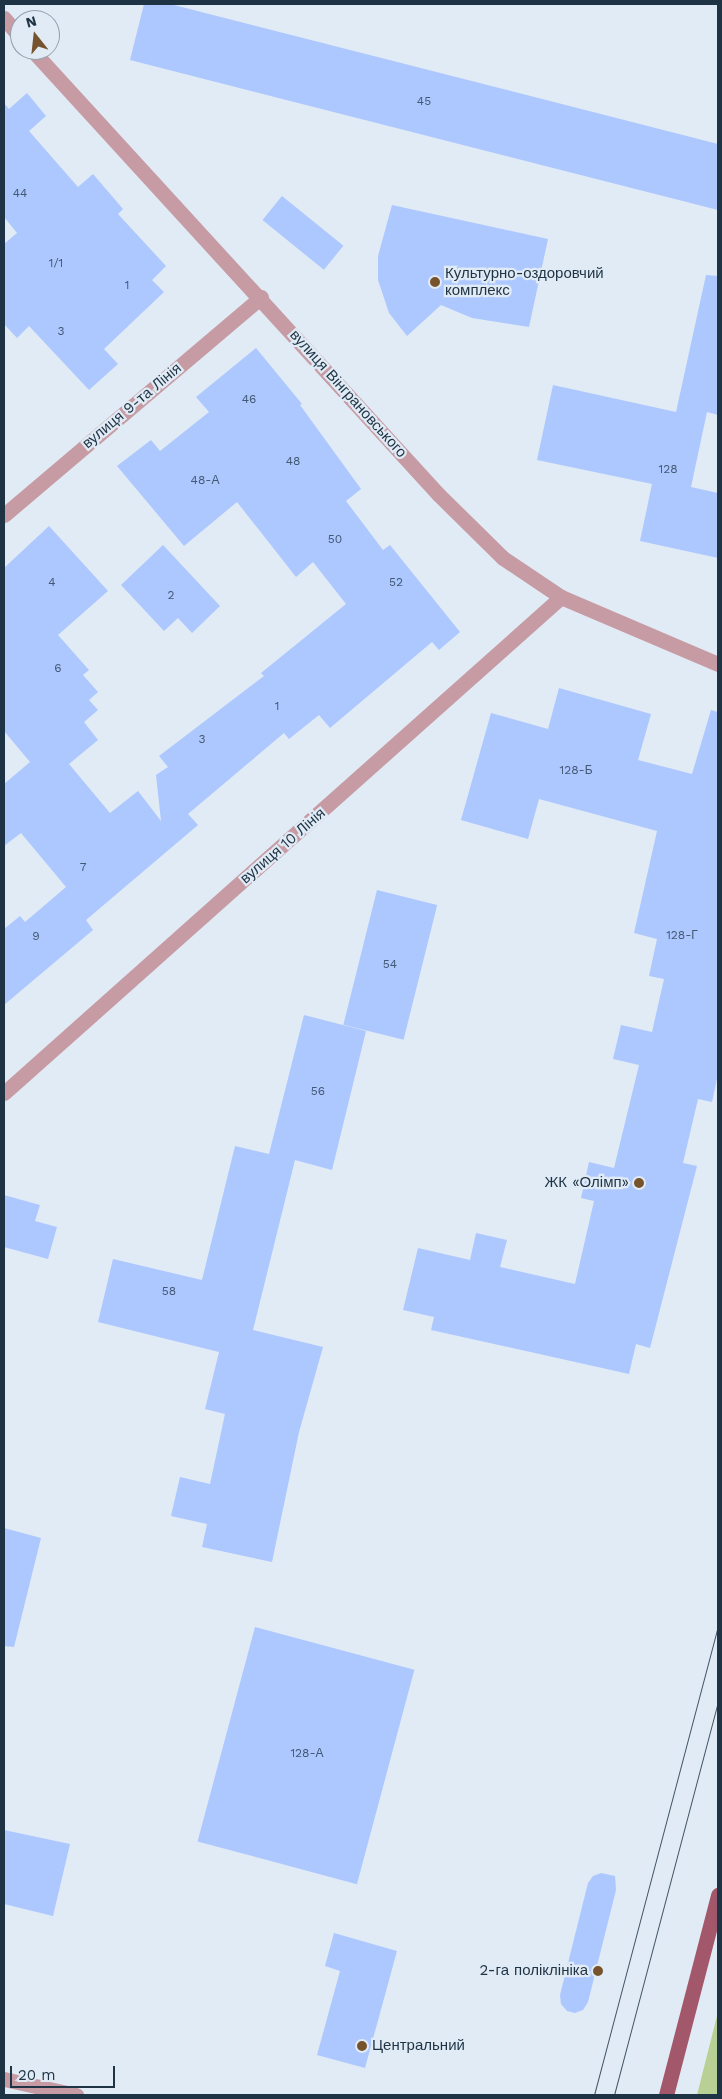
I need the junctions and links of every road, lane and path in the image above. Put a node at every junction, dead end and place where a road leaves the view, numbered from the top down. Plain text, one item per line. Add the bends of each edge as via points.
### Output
1 (41, 60) edge
2 (261, 297) junction
3 (4, 515) edge
4 (561, 597) junction
5 (718, 664) edge
6 (4, 1093) edge
7 (718, 1894) edge
8 (4, 2079) edge
9 (76, 2095) edge
10 (666, 2095) edge

1 - 2 street, вулиця Вінграновського
2 - 3 street, вулиця 9-та Лінія
2 - 4 street, вулиця Вінграновського via 438,494 502,558
4 - 5 street, вулиця Вінграновського
4 - 6 street, вулиця 10 Лінія
7 - 10 main road
8 - 9 street

